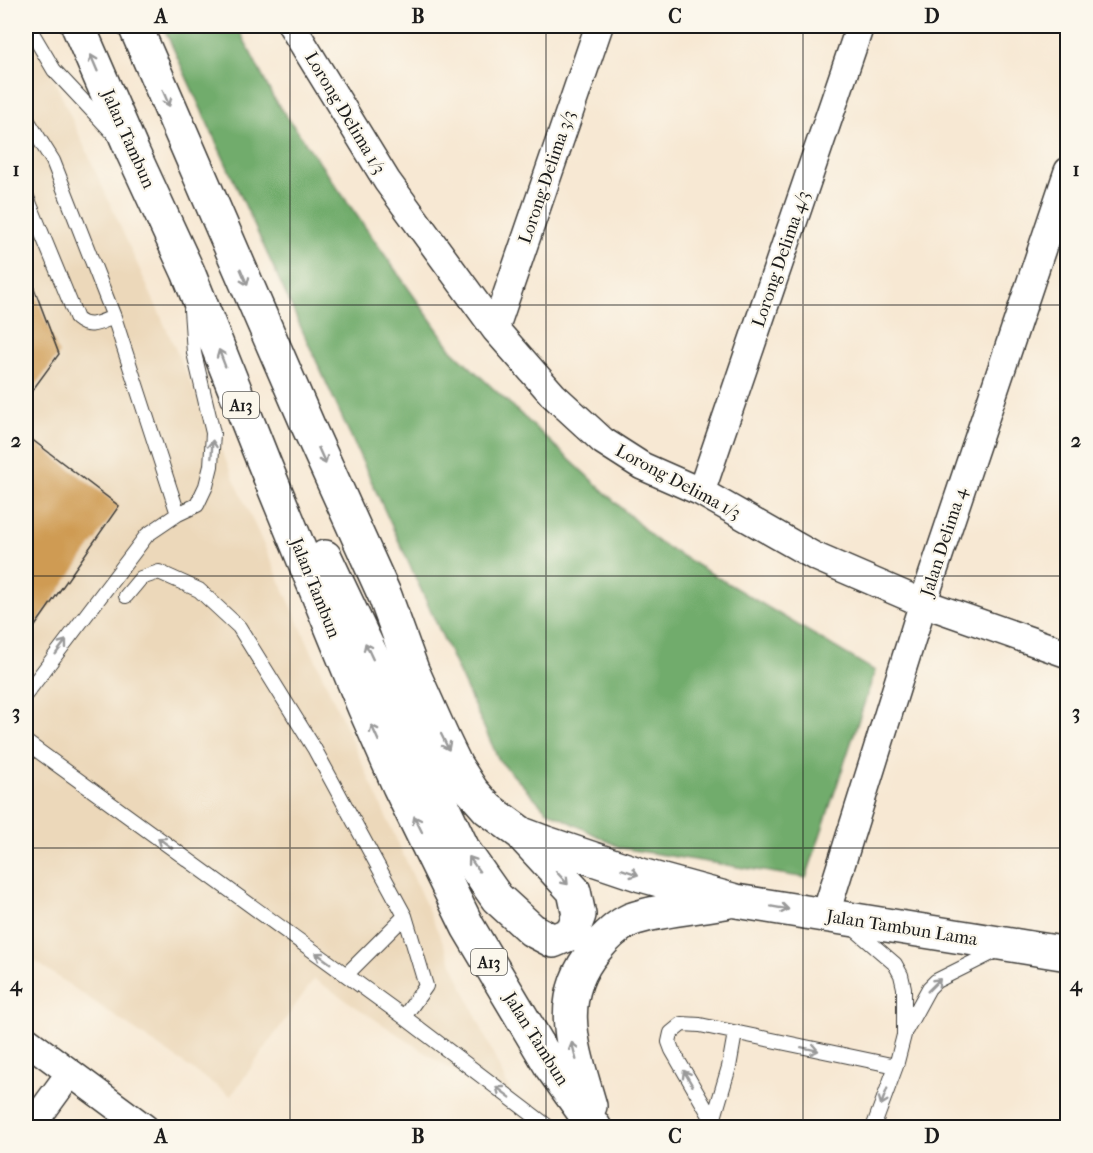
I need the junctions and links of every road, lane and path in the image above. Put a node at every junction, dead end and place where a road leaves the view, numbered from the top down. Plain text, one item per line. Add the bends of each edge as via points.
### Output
1 (28, 26) edge
2 (78, 26) edge
3 (135, 26) edge
4 (292, 26) edge
5 (599, 26) edge
6 (860, 26) edge
7 (26, 118) edge
8 (133, 153) junction
9 (1068, 171) edge
10 (26, 195) edge
11 (188, 272) junction
12 (114, 317) junction
13 (495, 329) junction
14 (264, 464) junction
15 (701, 492) junction
16 (178, 514) junction
17 (126, 596) dead end
18 (924, 603) junction
19 (1068, 654) edge
20 (26, 694) edge
21 (26, 742) edge
22 (522, 834) junction
23 (736, 901) junction
24 (405, 916) junction
25 (833, 917) junction
26 (1008, 945) junction
27 (1066, 947) edge
28 (346, 975) junction
29 (404, 1017) junction
30 (735, 1033) junction
31 (904, 1035) junction
32 (26, 1040) edge
33 (896, 1066) junction
34 (70, 1073) junction
35 (716, 1124) edge
36 (30, 1128) edge
37 (145, 1128) edge
38 (550, 1128) edge
39 (596, 1128) edge
40 (873, 1128) edge

1 - 8 lane via 71,91
8 -> 2 main road, Jalan Tambun / A13
3 -> 22 main road via 447,747 472,791 488,809
4 - 13 street, Lorong Delima 1/3 via 387,181
5 - 13 street, Lorong Delima 3/3
6 - 15 street, Lorong Delima 4/3
7 - 12 lane via 53,161
8 - 11 main road, Jalan Tambun / A13
9 - 18 street, Jalan Delima 4
10 - 12 lane via 77,320 92,326
14 -> 11 main road, Jalan Tambun / A13
16 -> 11 lane via 197,505 206,486 213,433 194,353
12 - 16 lane
13 - 15 street, Lorong Delima 1/3 via 553,395 603,441 642,466
22 -> 14 main road via 574,891 579,915 572,933 553,941 532,930 497,898 464,851 320,548
39 -> 14 main road, Jalan Tambun / A13 via 552,1068 468,927 364,707
15 - 18 street, Lorong Delima 1/3 via 814,556
20 -> 16 lane via 147,535
17 - 24 lane via 141,578 159,572 199,590 239,627 314,748
18 - 19 street, Lorong Delima 1/3
18 - 25 street, Jalan Delima 4
28 -> 21 lane
22 -> 23 main road via 641,875
23 -> 25 main road, Jalan Tambun Lama
39 -> 23 main road via 572,1042 569,1014 577,976 587,959 611,933 629,921
24 - 28 lane
24 - 29 lane via 426,986
25 - 26 main road, Jalan Tambun Lama
25 - 31 lane via 895,964 904,988
26 - 27 main road, Jalan Tambun Lama
31 -> 26 lane via 928,988 936,981
28 - 29 lane
38 -> 29 lane
30 -> 33 lane
30 - 35 lane
35 -> 30 lane via 669,1042 671,1034 689,1023
31 - 33 lane
32 - 34 street
33 -> 40 lane
34 - 36 street
34 - 37 street

